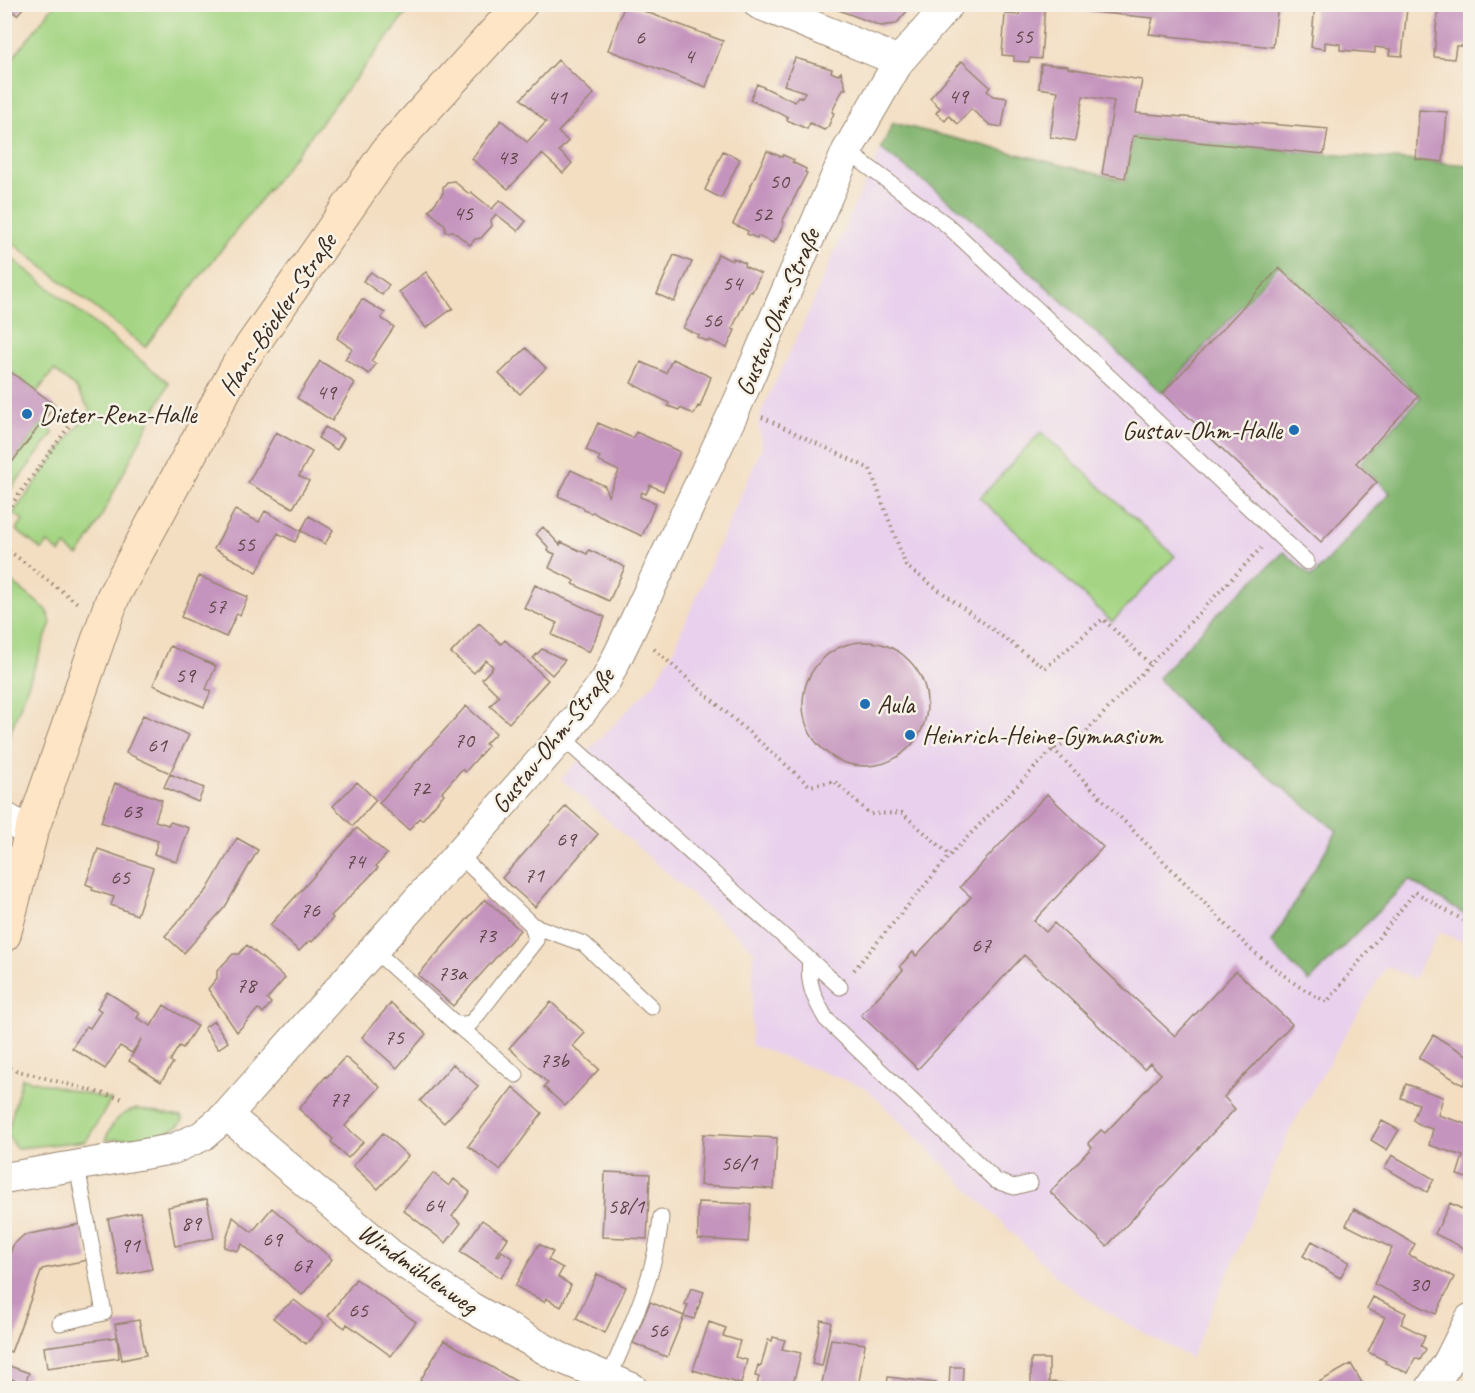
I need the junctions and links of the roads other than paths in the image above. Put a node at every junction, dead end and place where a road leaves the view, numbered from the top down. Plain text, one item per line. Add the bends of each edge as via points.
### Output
1 (521, 4) edge
2 (759, 4) edge
3 (949, 4) edge
4 (899, 61) junction
5 (847, 151) junction
6 (1307, 562) dead end
7 (561, 737) junction
8 (18, 825) edge
9 (458, 854) junction
10 (532, 925) junction
11 (4, 935) edge
12 (373, 950) junction
13 (810, 960) junction
14 (840, 987) road end
15 (651, 1007) dead end
16 (457, 1025) junction
17 (516, 1075) dead end
18 (227, 1115) junction
19 (77, 1166) junction
20 (4, 1178) edge
21 (1030, 1183) dead end
22 (661, 1217) dead end
23 (1470, 1319) edge
24 (60, 1323) dead end
25 (1460, 1364) edge
26 (620, 1384) edge
27 (1431, 1389) edge

1 - 8 main road, Hans-Böckler-Straße via 388,150 237,367 113,597
2 - 4 street
3 - 4 street, Gustav-Ohm-Straße
4 - 5 street, Gustav-Ohm-Straße
5 - 6 lane via 947,225
5 - 7 street, Gustav-Ohm-Straße via 632,629 606,680
7 - 9 street, Gustav-Ohm-Straße
7 - 13 lane
8 - 11 main road, Hans-Böckler-Straße
9 - 10 lane
9 - 12 street, Gustav-Ohm-Straße
10 - 15 lane via 584,944
10 - 16 lane via 536,940 471,1023
12 - 16 lane
12 - 18 street, Gustav-Ohm-Straße
13 - 14 lane
13 - 21 lane via 808,978 826,1019 996,1180 1014,1188
16 - 17 lane
18 - 19 street, Gustav-Ohm-Straße via 202,1136 173,1149
18 - 26 street, Windmühlenweg via 390,1254 472,1308 559,1357
19 - 20 street, Gustav-Ohm-Straße
19 - 24 lane via 104,1313
22 - 26 lane via 658,1243
23 - 25 street
25 - 27 street

